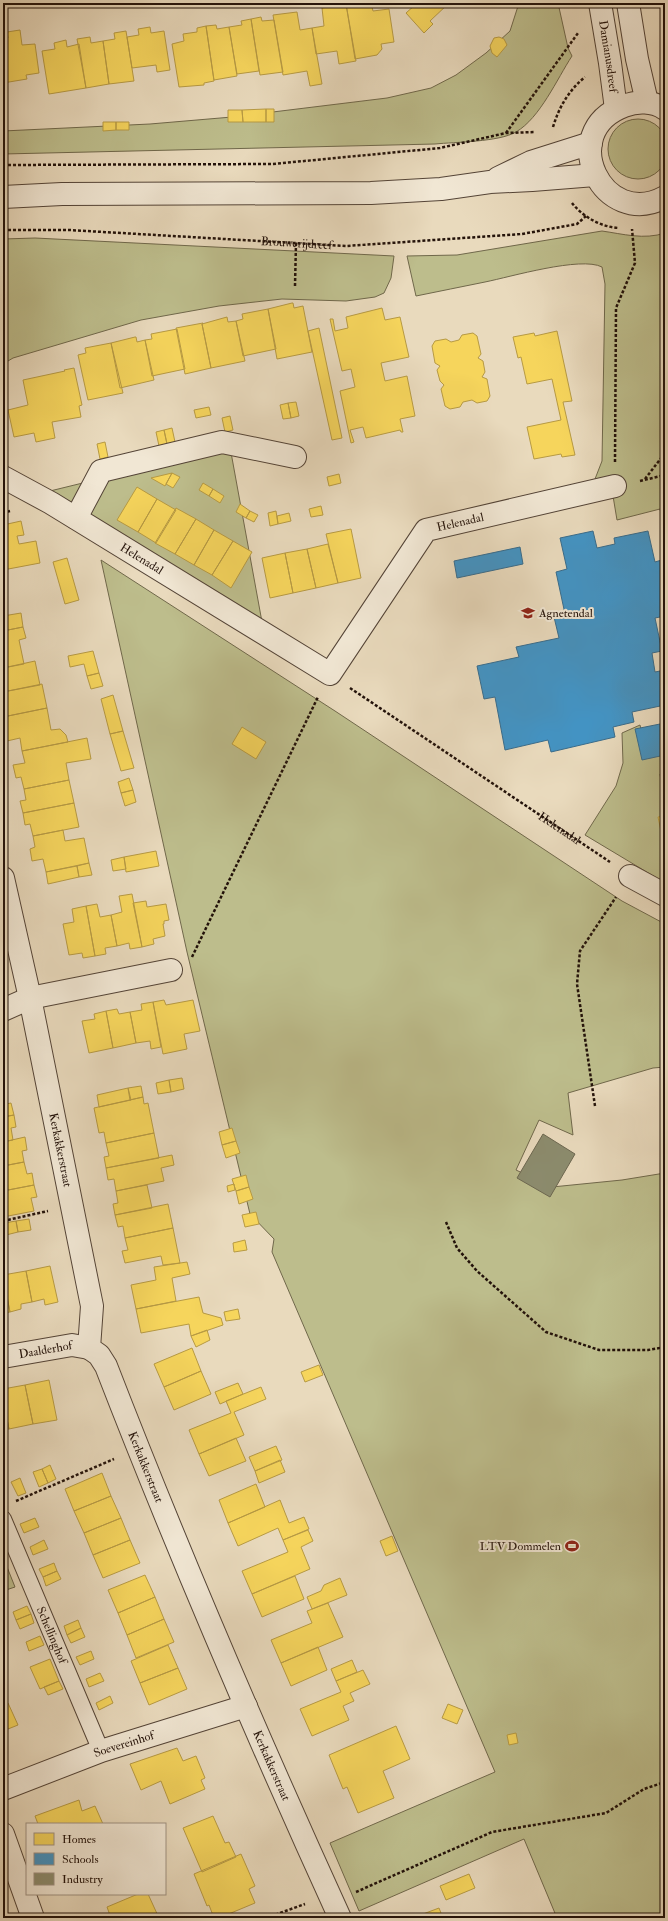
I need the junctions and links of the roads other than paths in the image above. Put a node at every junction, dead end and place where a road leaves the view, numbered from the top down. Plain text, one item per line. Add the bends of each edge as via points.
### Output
1 (600, 3) edge
2 (628, 3) edge
3 (656, 106) edge
4 (616, 109) junction
5 (591, 143) junction
6 (594, 175) junction
7 (490, 182) junction
8 (3, 197) edge
9 (665, 197) edge
10 (295, 458) dead end
11 (3, 477) edge
12 (615, 486) road end
13 (76, 518) junction
14 (630, 876) road end
15 (3, 878) edge
16 (665, 896) edge
17 (171, 970) dead end
18 (30, 998) junction
19 (3, 1010) edge
20 (88, 1348) junction
21 (3, 1357) edge
22 (3, 1518) edge
23 (246, 1706) junction
24 (102, 1751) junction
25 (3, 1789) edge
26 (4, 1841) edge
27 (334, 1905) edge
28 (33, 1918) edge

1 - 4 street, Damianusdreef
2 - 3 street via 637,59
3 - 4 street via 631,103
4 - 5 street via 604,117
5 - 6 street via 590,159
5 - 7 street via 531,162
6 - 7 street
6 - 9 street via 615,197 629,202 645,204
7 - 8 street via 441,189 371,193 70,194
10 - 13 street via 222,442 101,471
11 - 13 street, Helenadal
12 - 13 street, Helenadal via 426,530 330,674
14 - 16 street
15 - 18 street, Kerkakkerstraat
17 - 18 street
18 - 19 street
18 - 20 street, Kerkakkerstraat via 92,1306
20 - 21 street, Daalderhof via 72,1345
20 - 23 street, Kerkakkerstraat via 98,1355 106,1366
22 - 24 lane, Schellinghof
23 - 24 street, Soevereinhof
23 - 27 street, Kerkakkerstraat
24 - 25 street, Soevereinhof
26 - 28 street

